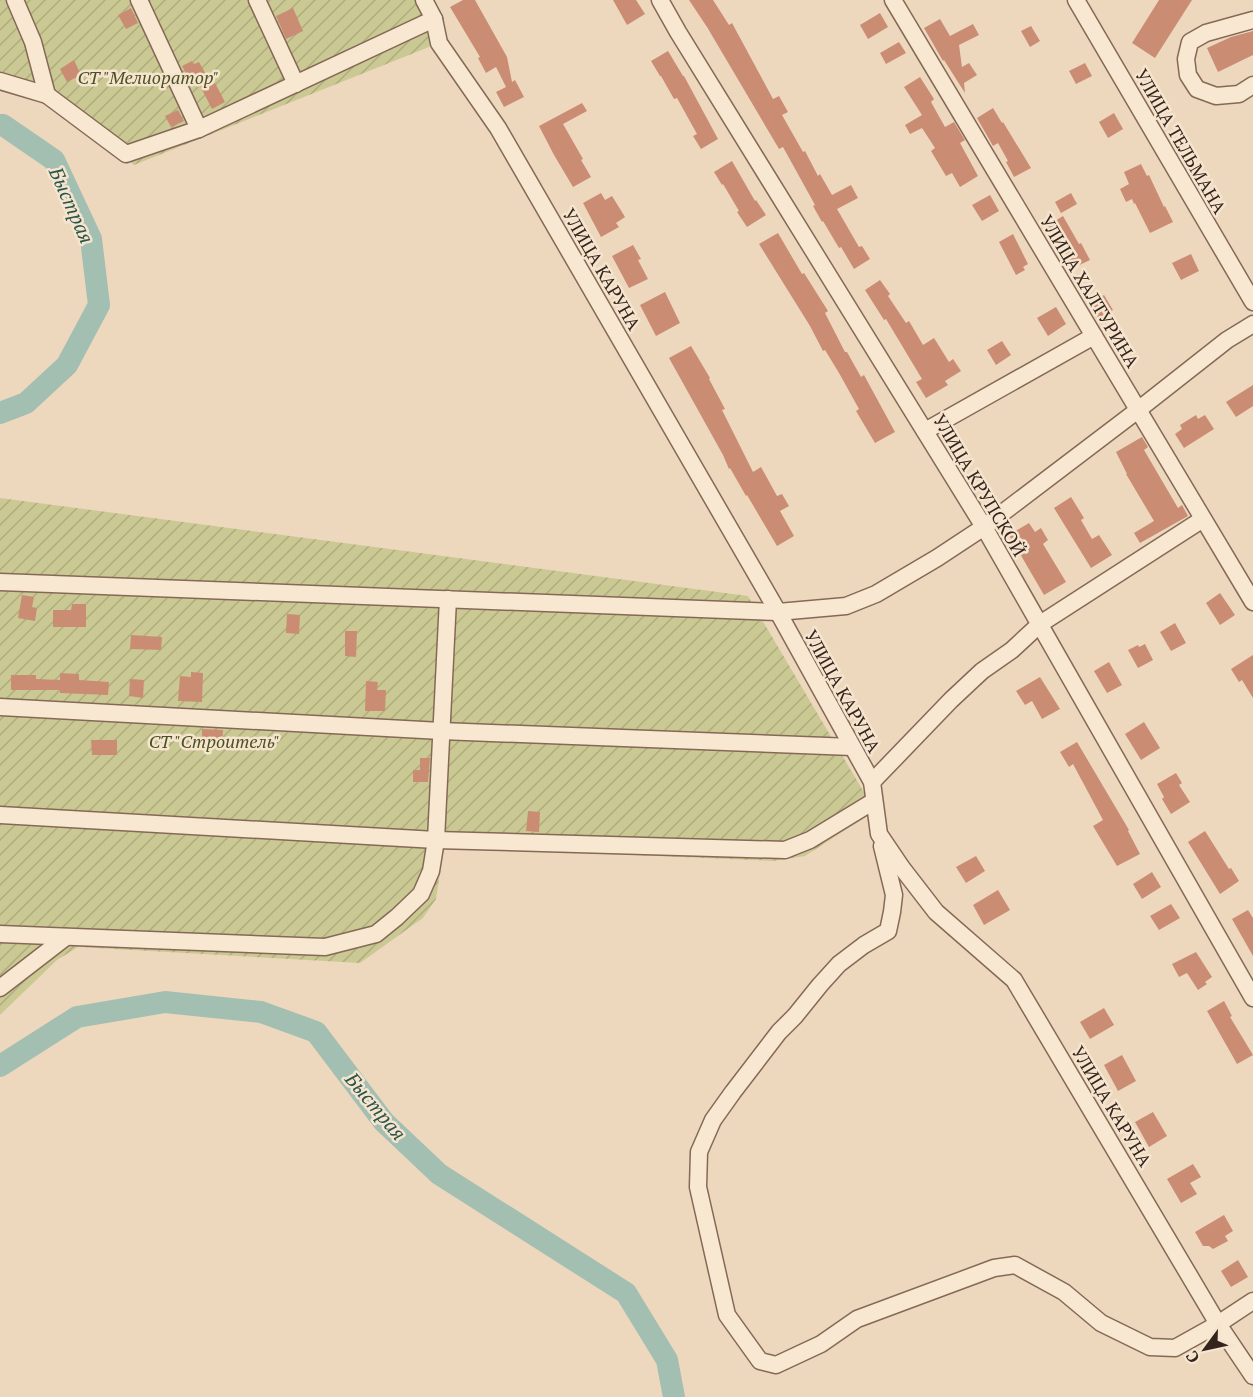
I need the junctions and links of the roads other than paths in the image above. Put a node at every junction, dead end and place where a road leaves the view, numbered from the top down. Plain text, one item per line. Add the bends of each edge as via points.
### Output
1 (15, 0) edge
2 (140, 0) edge
3 (257, 0) edge
4 (424, 0) edge
5 (660, 0) edge
6 (893, 0) edge
7 (1076, 0) edge
8 (434, 19) junction
9 (1253, 20) edge
10 (0, 81) edge
11 (297, 84) junction
12 (1253, 85) edge
13 (48, 95) junction
14 (199, 129) junction
15 (1253, 302) edge
16 (1253, 324) edge
17 (1094, 336) junction
18 (1138, 410) junction
19 (925, 431) junction
20 (1203, 519) junction
21 (984, 527) junction
22 (0, 582) edge
23 (448, 599) junction
24 (1253, 602) edge
25 (778, 612) junction
26 (1040, 624) junction
27 (0, 707) edge
28 (441, 731) junction
29 (852, 747) junction
30 (872, 782) junction
31 (874, 801) junction
32 (0, 815) edge
33 (879, 834) junction
34 (436, 840) junction
35 (0, 934) edge
36 (66, 937) junction
37 (0, 988) edge
38 (1253, 998) edge
39 (1253, 1301) edge
40 (1218, 1324) junction
41 (1253, 1376) edge

1 - 13 street via 33,42
2 - 14 street
3 - 11 street
4 - 8 street, УЛИЦА КАРУНА
5 - 19 street, УЛИЦА КРУПСКОЙ
6 - 17 street, УЛИЦА ХАЛТУРИНА
7 - 15 street, УЛИЦА ТЕЛЬМАНА
8 - 11 street
8 - 25 street, УЛИЦА КАРУНА via 439,43 498,128
9 - 12 street via 1206,33 1190,42 1186,59 1188,75 1197,89 1216,96 1239,94
10 - 13 street
11 - 14 street
13 - 14 street via 126,154
16 - 18 street
17 - 18 street, УЛИЦА ХАЛТУРИНА
17 - 19 street
18 - 20 street, УЛИЦА ХАЛТУРИНА
18 - 21 street
19 - 21 street, УЛИЦА КРУПСКОЙ
20 - 24 street, УЛИЦА ХАЛТУРИНА
20 - 26 street
21 - 25 street via 876,594 846,606
21 - 26 street, УЛИЦА КРУПСКОЙ
22 - 23 street
23 - 25 street
23 - 28 street
25 - 29 street, УЛИЦА КАРУНА
26 - 30 street via 982,671
26 - 38 street, УЛИЦА КРУПСКОЙ
27 - 28 street
28 - 29 street
28 - 34 street
29 - 30 street, УЛИЦА КАРУНА
30 - 31 street, УЛИЦА КАРУНА
31 - 33 street, УЛИЦА КАРУНА
31 - 34 street via 810,840 785,850
32 - 34 street
33 - 40 street, УЛИЦА КАРУНА via 936,912 1014,980
33 - 40 street via 894,895 888,932 839,964 779,1032 713,1120 699,1152 698,1186 727,1316 760,1361 776,1365 821,1344 857,1319 994,1268 1015,1265 1064,1292 1101,1323 1150,1347 1175,1348
34 - 36 street via 431,871 421,894 376,934 325,947
35 - 36 street
36 - 37 street
39 - 40 street
40 - 41 street, УЛИЦА КАРУНА

